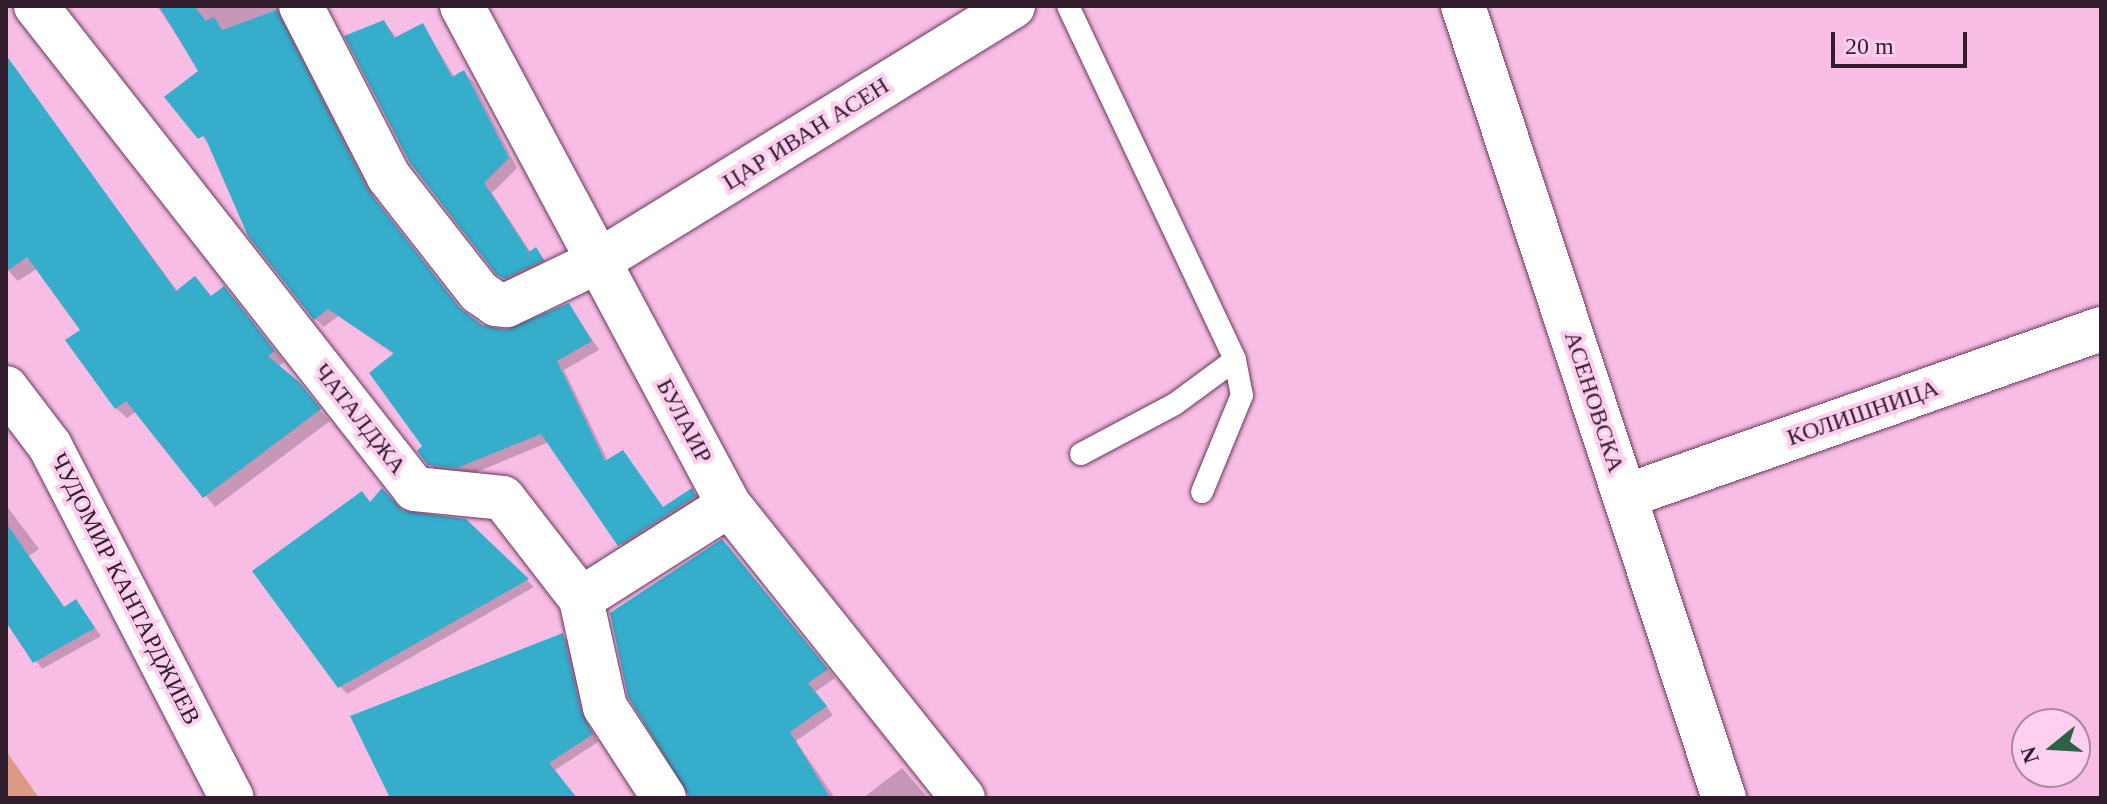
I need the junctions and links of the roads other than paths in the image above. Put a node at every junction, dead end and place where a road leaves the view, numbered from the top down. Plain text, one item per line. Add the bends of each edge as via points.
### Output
1 (36, 6) edge
2 (301, 6) edge
3 (462, 6) edge
4 (1013, 6) edge
5 (1068, 6) edge
6 (1463, 6) edge
7 (599, 261) junction
8 (2101, 329) edge
9 (1235, 360) junction
10 (6, 388) edge
11 (1081, 454) dead end
12 (1202, 492) dead end
13 (1626, 496) junction
14 (729, 505) junction
15 (581, 599) junction
16 (232, 798) edge
17 (664, 798) edge
18 (963, 798) edge
19 (1724, 798) edge

1 - 15 street, ЧАТАЛДЖА via 415,489 503,498
2 - 7 street, ЦАР ИВАН АСЕН via 389,177 487,300 518,302
3 - 7 street, БУЛАИР
4 - 7 street, ЦАР ИВАН АСЕН
5 - 9 lane
6 - 13 street, АСЕНОВСКА
7 - 14 street, БУЛАИР
8 - 13 street, КОЛИШНИЦА
9 - 11 lane via 1175,404
9 - 12 lane via 1242,395
10 - 16 street, ЧУДОМИР КАНТАРДЖИЕВ via 50,446
13 - 19 street, АСЕНОВСКА
14 - 15 street
14 - 18 street, БУЛАИР
15 - 17 street, ЧАТАЛДЖА via 605,707

